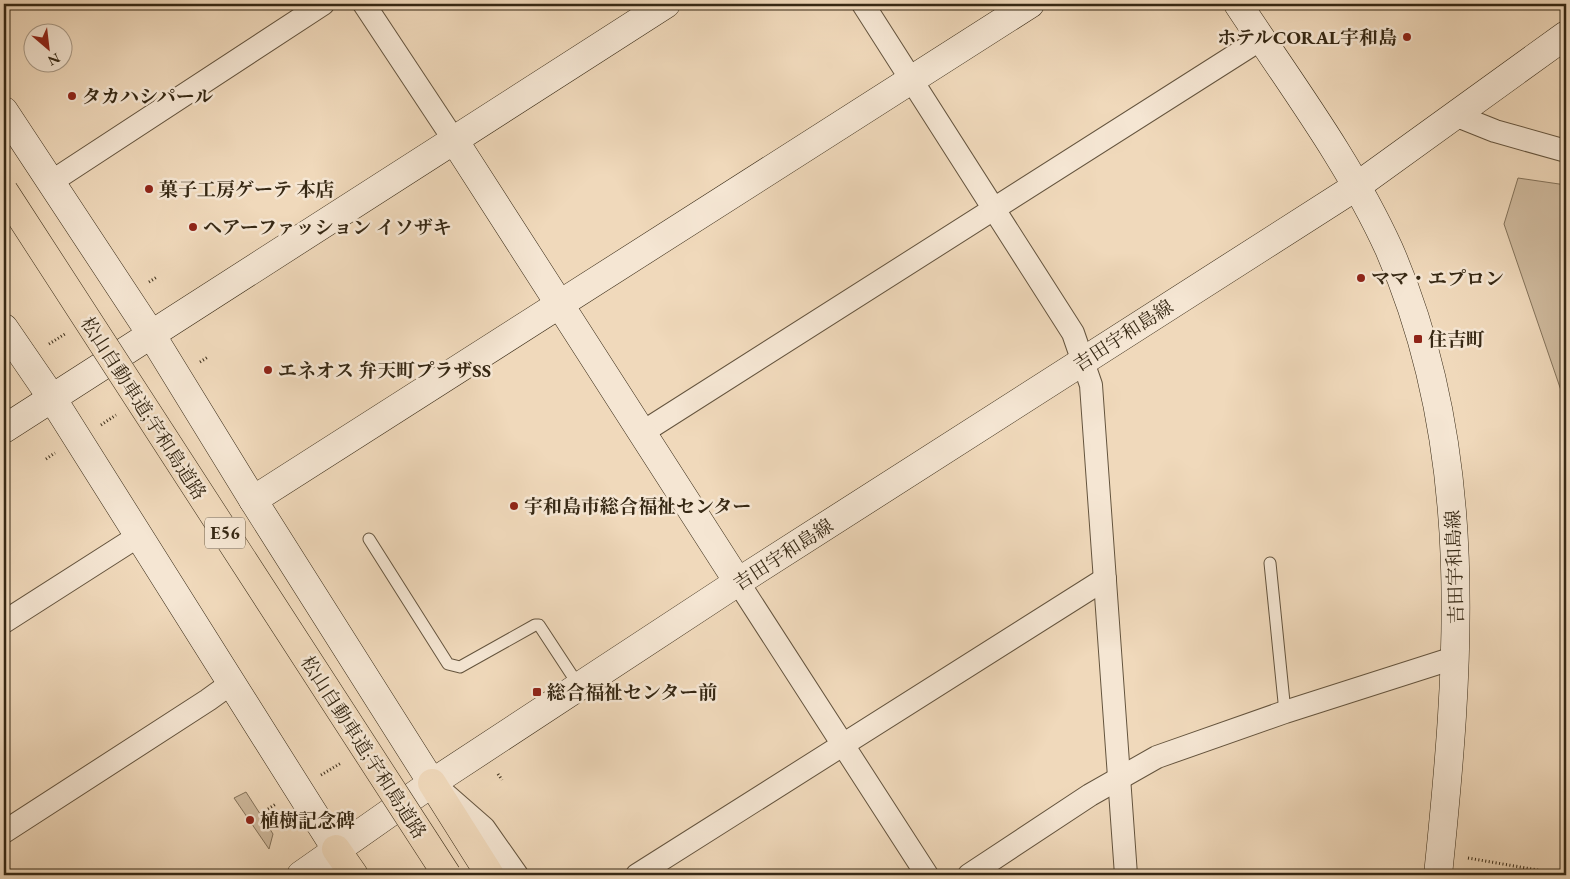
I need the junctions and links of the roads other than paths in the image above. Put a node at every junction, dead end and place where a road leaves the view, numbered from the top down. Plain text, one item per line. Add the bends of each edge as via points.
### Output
1 (323, 4) edge
2 (364, 4) edge
3 (666, 4) edge
4 (863, 4) edge
5 (1030, 4) edge
6 (1238, 4) edge
7 (1566, 35) edge
8 (1261, 39) junction
9 (912, 80) junction
10 (4, 110) edge
11 (1454, 115) junction
12 (454, 140) junction
13 (1566, 151) edge
14 (51, 182) junction
15 (1357, 186) junction
16 (4, 192) edge
17 (994, 208) junction
18 (560, 306) junction
19 (4, 328) edge
20 (152, 334) junction
21 (1084, 360) junction
22 (52, 398) junction
23 (4, 429) edge
24 (643, 432) junction
25 (253, 500) junction
26 (140, 535) junction
27 (369, 539) dead end
28 (1270, 563) dead end
29 (1106, 578) junction
30 (738, 582) junction
31 (4, 622) edge
32 (1457, 657) junction
33 (233, 682) junction
34 (580, 688) junction
35 (1285, 712) junction
36 (843, 744) junction
37 (1120, 777) junction
38 (432, 783) junction
39 (4, 832) edge
40 (336, 849) junction
41 (1439, 864) edge
42 (301, 875) edge
43 (344, 875) edge
44 (354, 875) edge
45 (447, 875) edge
46 (490, 875) edge
47 (517, 875) edge
48 (637, 875) edge
49 (927, 875) edge
50 (969, 875) edge
51 (1126, 875) edge

1 - 14 street
2 - 12 street
3 - 12 street
4 - 9 street
5 - 9 street
6 - 8 street
7 - 11 street
8 - 15 street
8 - 17 street
9 - 17 street
9 - 18 street
10 - 14 street
11 - 13 street via 1495,131
11 - 15 street
12 - 18 street
12 - 20 street
14 - 20 street
15 - 21 street, 吉田宇和島線
15 - 32 street, 吉田宇和島線 via 1388,249 1413,312 1438,408 1455,530
16 - 45 highway, 松山自動車道;宇和島道路 / E56, bridge
17 - 21 street via 1073,333
17 - 24 street
18 - 24 street
18 - 25 street
19 - 22 street
20 - 22 street
20 - 25 street
21 - 29 street via 1091,385
21 - 30 street, 吉田宇和島線
22 - 23 street
22 - 26 street
24 - 30 street
25 - 38 street
26 - 31 street
26 - 33 street
27 - 34 lane via 448,664 460,667 540,625
28 - 35 lane
29 - 36 street
29 - 37 street
30 - 34 street, 吉田宇和島線
30 - 36 street
32 - 35 street
32 - 41 street, 吉田宇和島線 via 1451,758
33 - 39 street
33 - 40 street
34 - 38 street, 吉田宇和島線
35 - 37 street via 1157,757
36 - 48 street
36 - 49 street
37 - 50 street
37 - 51 street
38 - 40 street, 吉田宇和島線
38 - 46 highway
38 - 47 street via 484,828
40 - 42 street, 吉田宇和島線
40 - 43 street
40 - 44 highway

